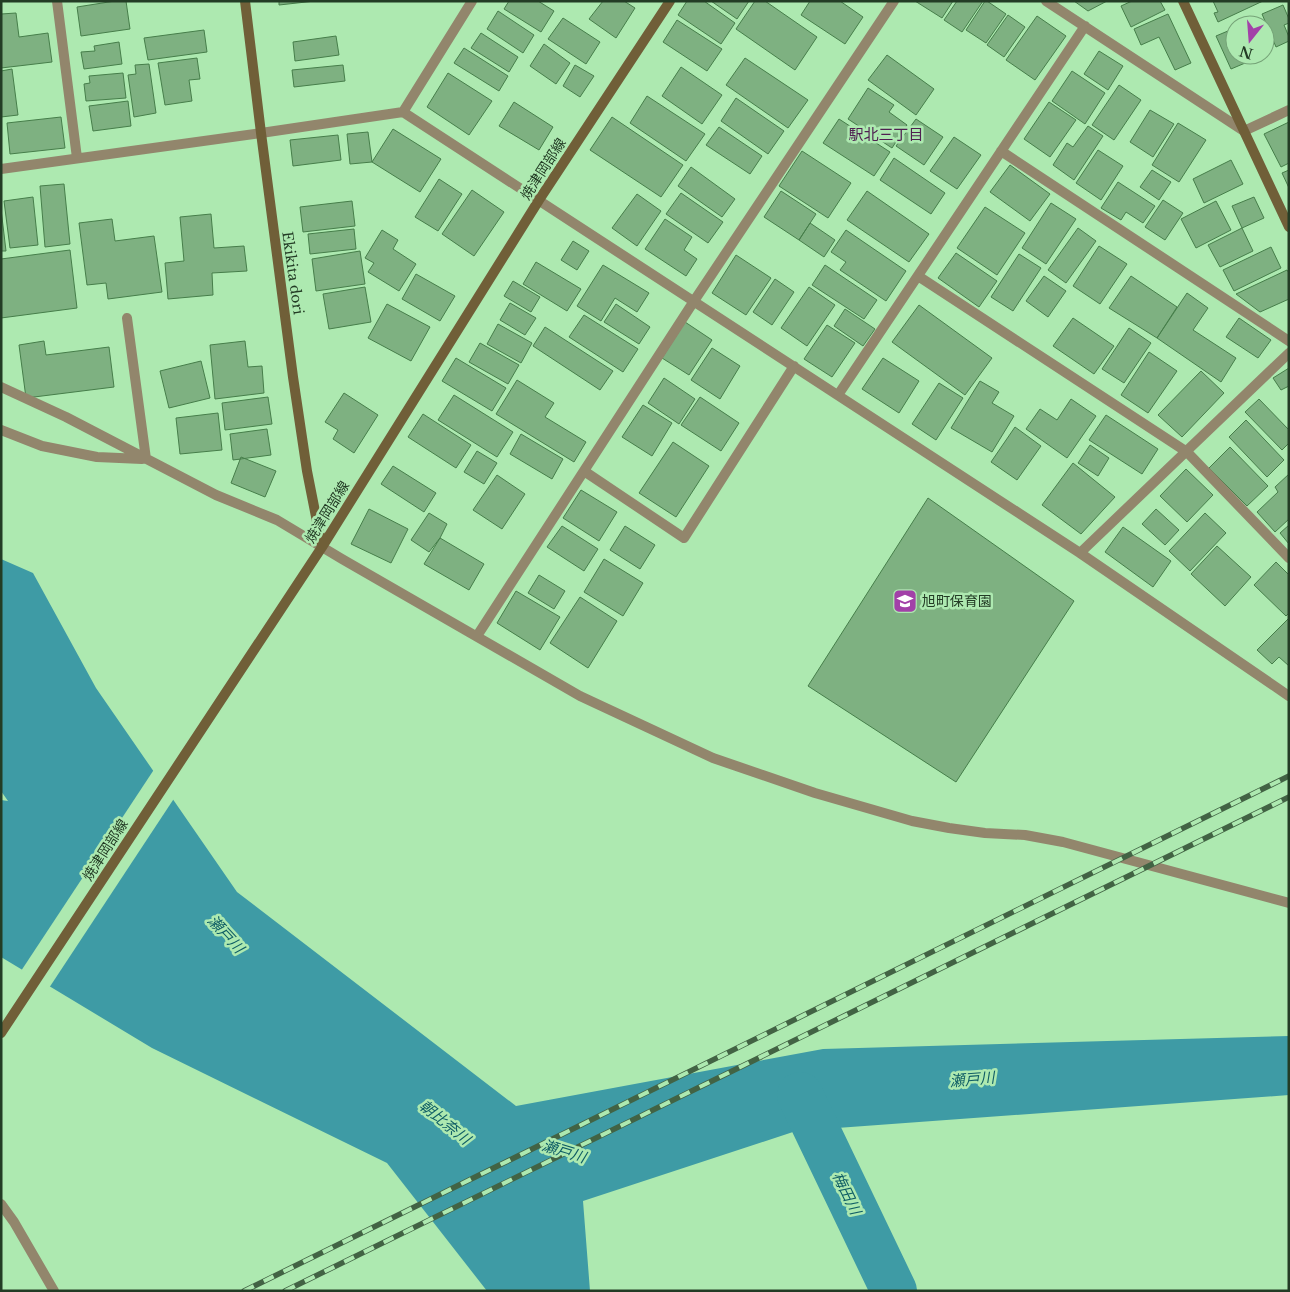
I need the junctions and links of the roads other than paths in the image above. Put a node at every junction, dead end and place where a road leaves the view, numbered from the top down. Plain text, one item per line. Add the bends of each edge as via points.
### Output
1 (58, 1) edge
2 (245, 1) edge
3 (472, 1) edge
4 (670, 1) edge
5 (894, 1) edge
6 (1046, 1) edge
7 (1183, 1) edge
8 (1085, 26) junction
9 (1289, 110) edge
10 (403, 112) junction
11 (1244, 131) junction
12 (261, 133) junction
13 (1001, 151) junction
14 (76, 158) junction
15 (1, 169) edge
16 (539, 200) junction
17 (1289, 227) edge
18 (918, 276) junction
19 (694, 302) junction
20 (127, 318) dead end
21 (1289, 341) edge
22 (1289, 353) edge
23 (794, 366) junction
24 (1, 387) edge
25 (838, 395) junction
26 (1, 430) edge
27 (1187, 452) junction
28 (146, 459) junction
29 (584, 471) junction
30 (322, 547) junction
31 (1080, 553) junction
32 (1289, 558) edge
33 (476, 636) junction
34 (1289, 696) edge
35 (1289, 904) edge
36 (1, 1033) edge
37 (1, 1204) edge
38 (54, 1291) edge

1 - 14 street
2 - 12 main road, Ekikita dori
3 - 10 street
4 - 16 main road, 焼津岡部線
5 - 19 street
6 - 8 street
7 - 11 main road
8 - 11 street
8 - 13 street
9 - 11 street
10 - 12 street
10 - 16 street
11 - 17 main road
12 - 14 street
12 - 30 main road, Ekikita dori via 297,405
13 - 18 street
13 - 21 street
14 - 15 street
16 - 19 street
16 - 30 main road, 焼津岡部線
18 - 25 street
18 - 27 street
19 - 23 street
19 - 29 street
20 - 28 street
22 - 27 street
23 - 25 street
23 - 29 street via 684,538
24 - 28 street
25 - 31 street
26 - 28 street via 42,446 97,457
27 - 31 street
27 - 32 street
28 - 30 street via 216,495 277,520
29 - 33 street
30 - 33 street
30 - 36 main road, 焼津岡部線
31 - 34 street
33 - 35 street via 580,696 713,758 815,793 912,821 1063,842
37 - 38 street

